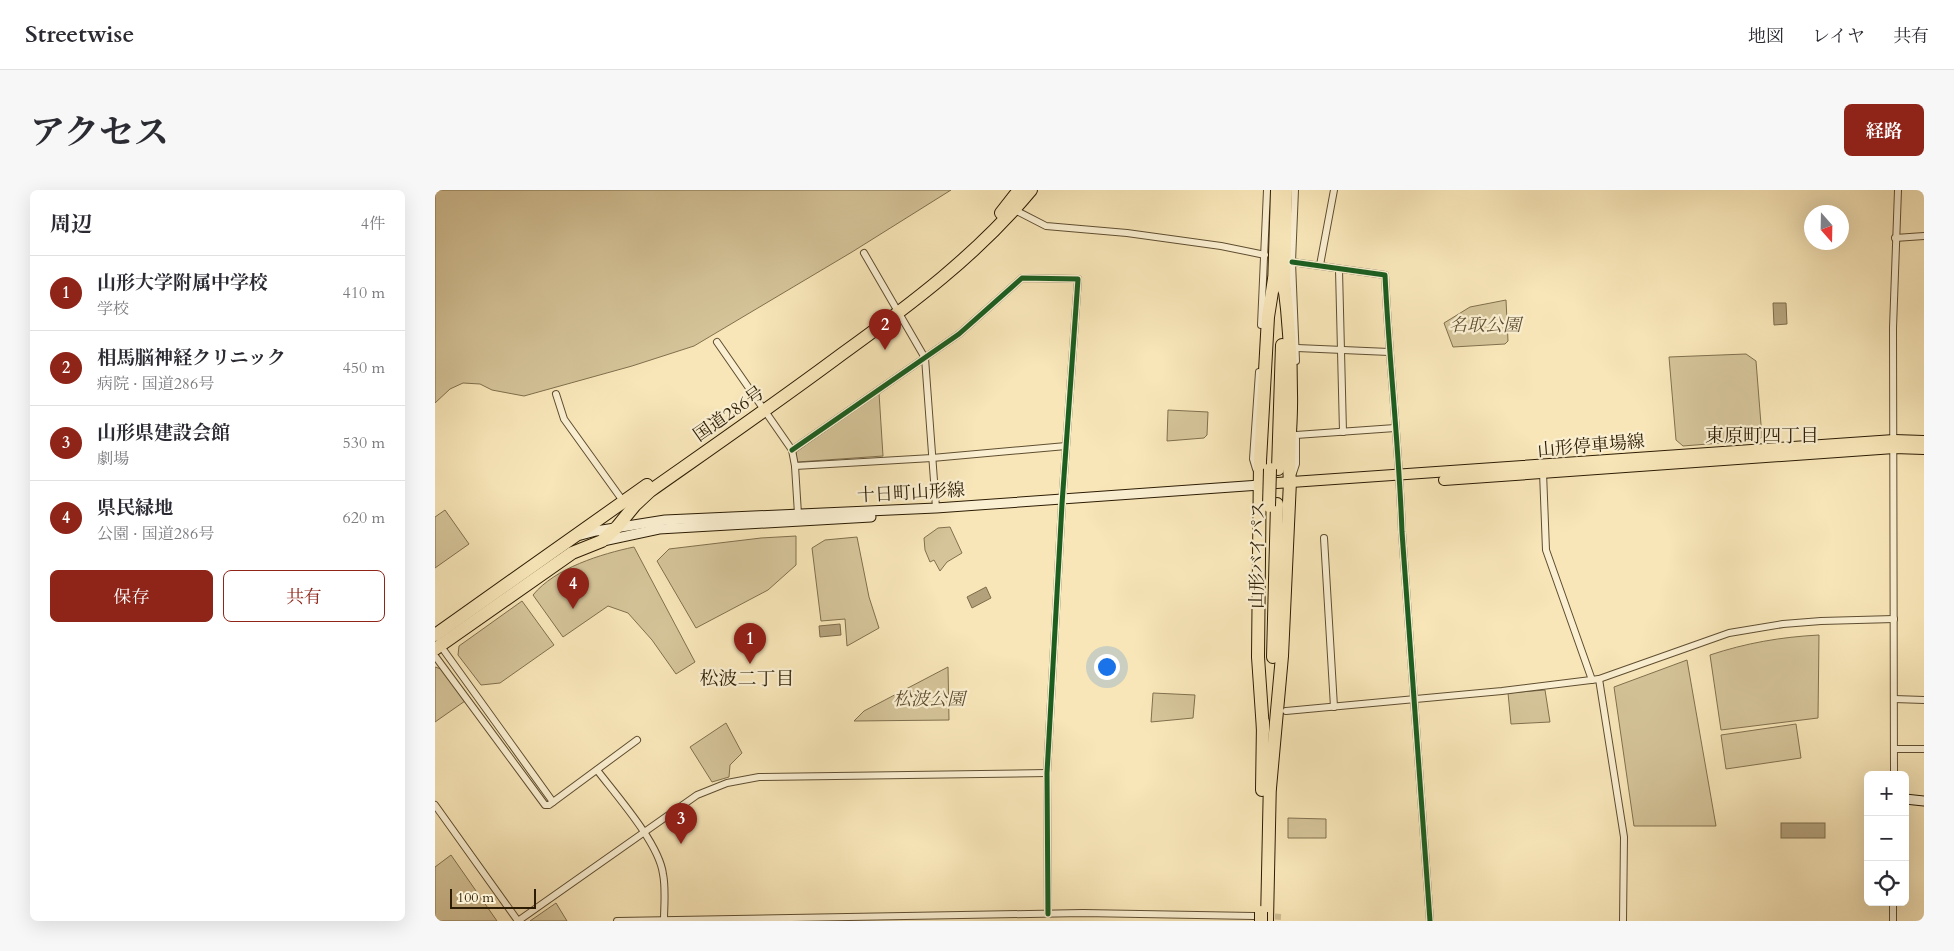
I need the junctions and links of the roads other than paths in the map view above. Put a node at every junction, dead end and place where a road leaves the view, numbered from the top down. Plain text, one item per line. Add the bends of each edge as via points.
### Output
1 (1019, 190) edge
2 (1031, 190) edge
3 (1267, 190) edge
4 (1277, 190) edge
5 (1286, 190) edge
6 (1295, 190) edge
7 (1334, 190) edge
8 (1898, 190) edge
9 (1011, 208) junction
10 (1924, 236) edge
11 (1895, 238) junction
12 (864, 253) dead end
13 (1265, 255) junction
14 (1292, 262) junction
15 (1320, 265) junction
16 (1339, 270) junction
17 (1279, 281) junction
18 (897, 310) junction
19 (717, 342) dead end
20 (1297, 348) junction
21 (1341, 350) junction
22 (1389, 352) junction
23 (925, 358) junction
24 (556, 394) dead end
25 (762, 408) junction
26 (1395, 428) junction
27 (1343, 432) junction
28 (1295, 435) junction
29 (1924, 441) edge
30 (1894, 444) junction
31 (1066, 446) junction
32 (1924, 449) edge
33 (792, 450) junction
34 (932, 458) junction
35 (795, 466) junction
36 (1543, 470) junction
37 (1400, 479) junction
38 (1290, 485) junction
39 (1261, 488) junction
40 (1062, 502) junction
41 (629, 503) junction
42 (1273, 505) junction
43 (936, 508) junction
44 (798, 514) junction
45 (646, 524) junction
46 (617, 528) junction
47 (1324, 538) dead end
48 (602, 541) junction
49 (565, 542) junction
50 (1894, 619) junction
51 (436, 646) edge
52 (1599, 679) junction
53 (1592, 680) junction
54 (1414, 699) junction
55 (1894, 699) junction
56 (1924, 700) edge
57 (1334, 707) junction
58 (1286, 711) dead end
59 (1263, 730) junction
60 (637, 740) dead end
61 (1895, 749) junction
62 (1924, 749) edge
63 (597, 770) junction
64 (1894, 771) edge
65 (1047, 773) junction
66 (1270, 788) junction
67 (1909, 800) edge
68 (1924, 801) edge
69 (553, 802) junction
70 (435, 804) edge
71 (643, 832) junction
72 (1893, 906) edge
73 (1048, 914) junction
74 (1261, 917) edge
75 (664, 920) edge
76 (518, 921) edge
77 (617, 921) edge
78 (1430, 921) edge
79 (1623, 921) edge
80 (1893, 921) edge

1 - 9 highway, 国道286号
2 - 9 highway, 国道286号
3 - 13 street
4 - 17 highway, 山形バイパス
5 - 17 highway, 山形バイパス
6 - 14 street
7 - 15 street
8 - 11 street
9 - 13 street via 1046,226 1221,246
9 - 18 highway, 国道286号
10 - 11 street
11 - 30 street
12 - 18 street
13 - 39 street via 1253,459
14 - 15 street
14 - 20 street
15 - 16 street
16 - 21 street
16 - 22 street via 1385,275
17 - 38 highway via 1289,323
17 - 39 highway via 1268,317
17 - 42 highway, 山形バイパス
18 - 23 street
18 - 25 highway, 国道286号
19 - 25 street
20 - 21 street
20 - 28 street
21 - 22 street
21 - 27 street
22 - 26 street
23 - 31 street via 959,334 1022,278 1078,279
23 - 33 street
23 - 34 street
24 - 41 street via 564,419
25 - 33 street
25 - 41 highway, 国道286号
26 - 27 street
26 - 37 street
27 - 28 street
28 - 38 street via 1296,464
29 - 30 main road, 山形停車場線
30 - 32 main road, 山形停車場線
30 - 36 main road, 山形停車場線
30 - 50 street
31 - 34 street
31 - 40 street
33 - 35 street
34 - 35 street
34 - 43 street
35 - 44 street
36 - 37 main road, 山形停車場線
36 - 53 street via 1546,550
37 - 38 main road, 山形停車場線
37 - 54 street
38 - 39 main road, 山形停車場線
38 - 66 highway via 1282,656
39 - 40 main road, 十日町山形線
39 - 59 highway via 1258,657
40 - 43 main road, 十日町山形線
40 - 48 main road, 十日町山形線 via 803,522 659,529
40 - 65 street
41 - 45 main road via 635,517
41 - 46 highway, 国道286号
41 - 49 highway, 国道286号
42 - 59 highway, 山形バイパス
42 - 66 highway, 山形バイパス
43 - 44 main road, 十日町山形線
44 - 45 main road, 十日町山形線 via 665,520
45 - 46 main road, 十日町山形線
46 - 48 highway, 国道286号
46 - 49 main road, 十日町山形線 via 586,533
47 - 57 street
48 - 51 highway, 国道286号 via 572,552
49 - 51 highway, 国道286号
50 - 52 street via 1821,621 1729,633
50 - 55 street
51 - 69 street
51 - 69 street via 544,804
52 - 53 street
52 - 79 street via 1624,837
53 - 54 street
54 - 57 street
54 - 78 street
55 - 56 street
55 - 61 street
57 - 58 street
59 - 74 highway, 山形バイパス
60 - 63 street
61 - 62 street
61 - 64 street
63 - 69 street
63 - 71 street
65 - 71 street via 759,777 727,783 697,795
65 - 73 street
66 - 74 highway, 山形バイパス
67 - 68 main road
70 - 76 street
71 - 75 street via 659,859 663,874
71 - 76 street
72 - 80 street
73 - 74 street
73 - 75 street
75 - 77 street

